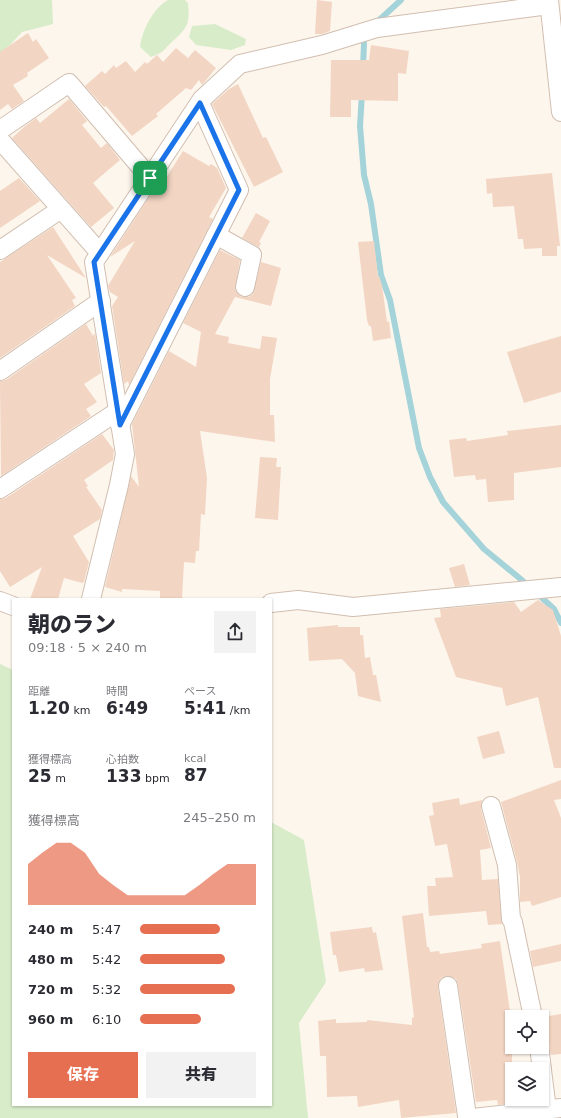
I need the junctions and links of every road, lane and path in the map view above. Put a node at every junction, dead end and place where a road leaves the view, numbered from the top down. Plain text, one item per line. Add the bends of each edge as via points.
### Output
1 (549, 3) edge
2 (200, 103) junction
3 (561, 112) edge
4 (0, 130) edge
5 (0, 140) edge
6 (150, 178) junction
7 (62, 209) junction
8 (216, 235) junction
9 (0, 250) edge
10 (100, 253) junction
11 (245, 287) dead end
12 (101, 302) junction
13 (0, 371) edge
14 (119, 418) junction
15 (0, 489) edge
16 (561, 587) edge
17 (91, 598) edge
18 (0, 601) edge
19 (272, 602) edge
20 (12, 606) edge
21 (491, 806) dead end
22 (448, 986) dead end
23 (532, 1010) edge
24 (549, 1092) edge
25 (554, 1109) edge

1 - 2 street via 377,28 322,45 240,64
1 - 3 street
2 - 6 street
2 - 8 street via 239,190
4 - 6 street via 69,83
5 - 7 street
6 - 10 street
7 - 9 street
7 - 10 street
8 - 11 street via 252,255
8 - 14 street
10 - 12 street via 94,262
12 - 13 street
12 - 14 street
14 - 15 street
14 - 17 street via 125,454
16 - 19 street via 353,607 298,600
18 - 20 street
21 - 23 street via 507,865 511,919
22 - 25 street via 449,1034 466,1116 473,1118
24 - 25 street

